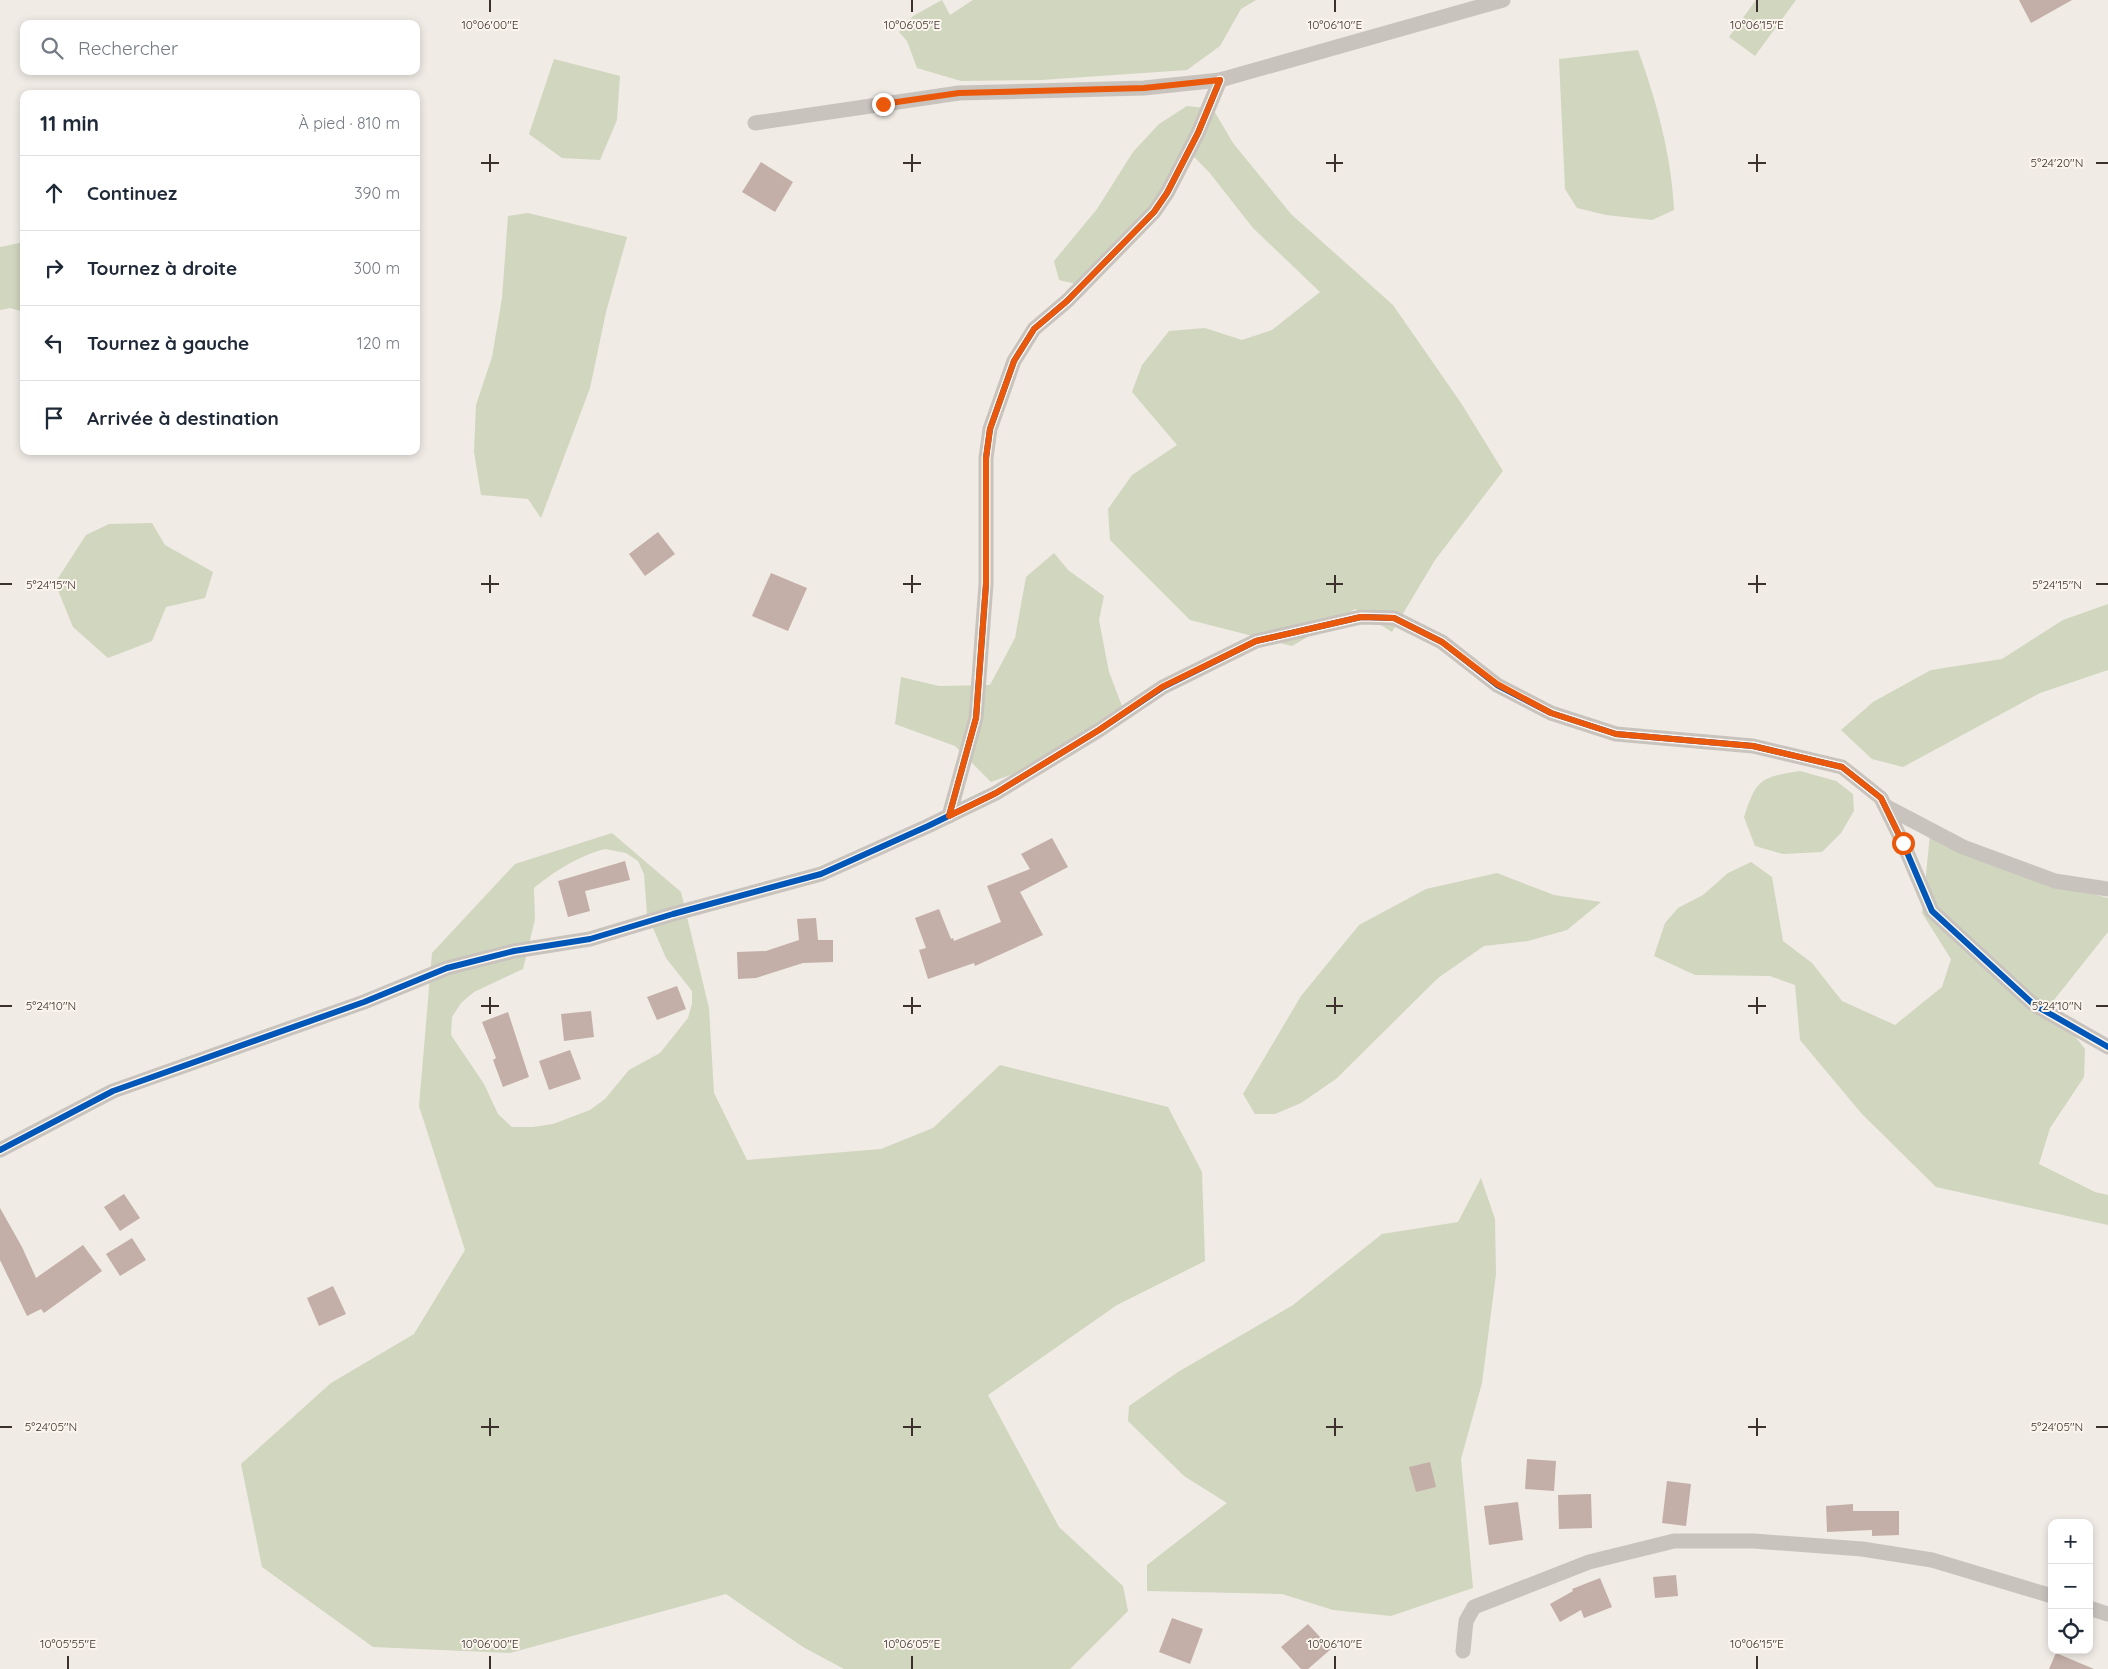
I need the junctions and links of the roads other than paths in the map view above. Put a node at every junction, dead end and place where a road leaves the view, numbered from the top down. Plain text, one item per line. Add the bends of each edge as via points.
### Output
1 (1504, 0) edge
2 (1220, 80) junction
3 (755, 123) dead end
4 (1885, 806) junction
5 (949, 816) junction
6 (2108, 889) edge
7 (2108, 1046) edge
8 (0, 1150) edge
9 (2048, 1595) edge
10 (2092, 1609) edge
11 (2108, 1614) edge
12 (1463, 1651) dead end

1 - 2 street
2 - 3 street via 1144,88 959,93
2 - 5 street via 1194,141 1154,212 1067,301 1034,329 1014,361 990,429 986,458 986,584 976,718
4 - 5 street via 1881,798 1842,767 1753,746 1616,734 1551,713 1497,684 1442,642 1394,618 1361,617 1256,641 1162,687 996,793
4 - 6 street via 1963,847 2055,881
4 - 7 street via 1932,911 2033,1004
5 - 8 street via 821,874 590,939 514,951 447,968 364,1002 113,1091
9 - 12 street via 1932,1560 1862,1549 1754,1541 1674,1541 1589,1562 1474,1606 1466,1621
10 - 11 street

